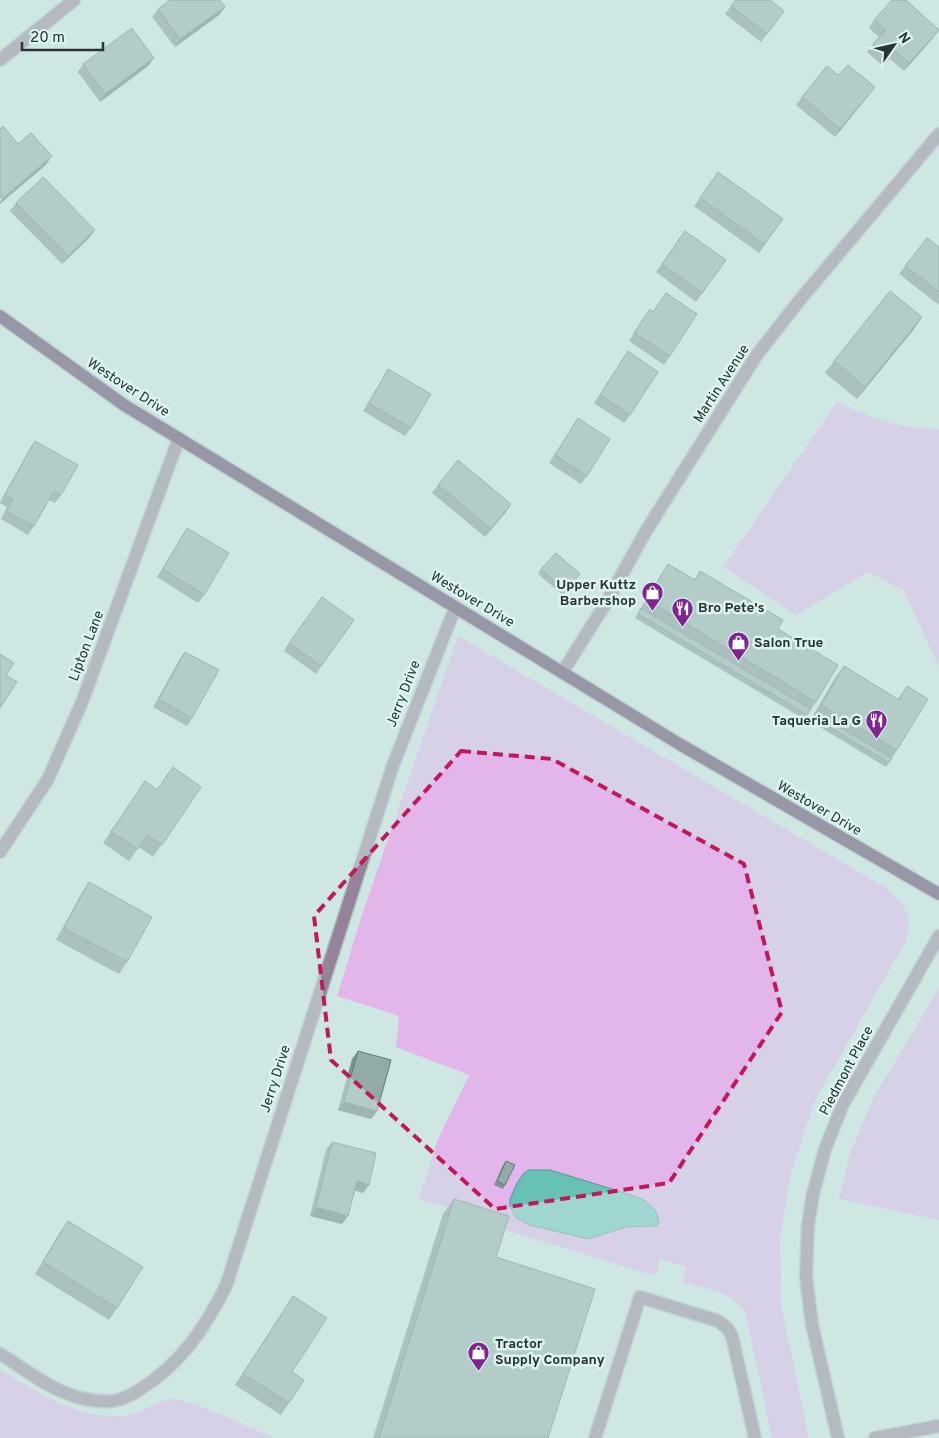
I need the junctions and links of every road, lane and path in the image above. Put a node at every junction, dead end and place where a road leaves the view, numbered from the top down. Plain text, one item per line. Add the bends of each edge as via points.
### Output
1 (74, 0) edge
2 (0, 60) edge
3 (939, 134) edge
4 (0, 316) edge
5 (178, 438) junction
6 (455, 608) junction
7 (562, 673) junction
8 (0, 852) edge
9 (939, 894) edge
10 (939, 936) edge
11 (0, 1354) edge
12 (935, 1431) edge
13 (595, 1438) edge
14 (754, 1438) edge
15 (838, 1438) edge
16 (875, 1438) edge

1 - 2 street
3 - 7 street, Martin Avenue via 756,356
4 - 5 main road, Westover Drive via 124,405
5 - 6 main road, Westover Drive
5 - 8 street, Lipton Lane via 82,702 48,779
6 - 7 main road, Westover Drive
6 - 11 street, Jerry Drive via 393,764 226,1286 210,1317 181,1356 157,1378 112,1401 87,1400 63,1393
7 - 9 main road, Westover Drive
10 - 15 street, Piedmont Place via 843,1104 825,1149 813,1194 806,1276 812,1325
12 - 16 street
13 - 14 street via 640,1297 718,1321 727,1328 732,1336

